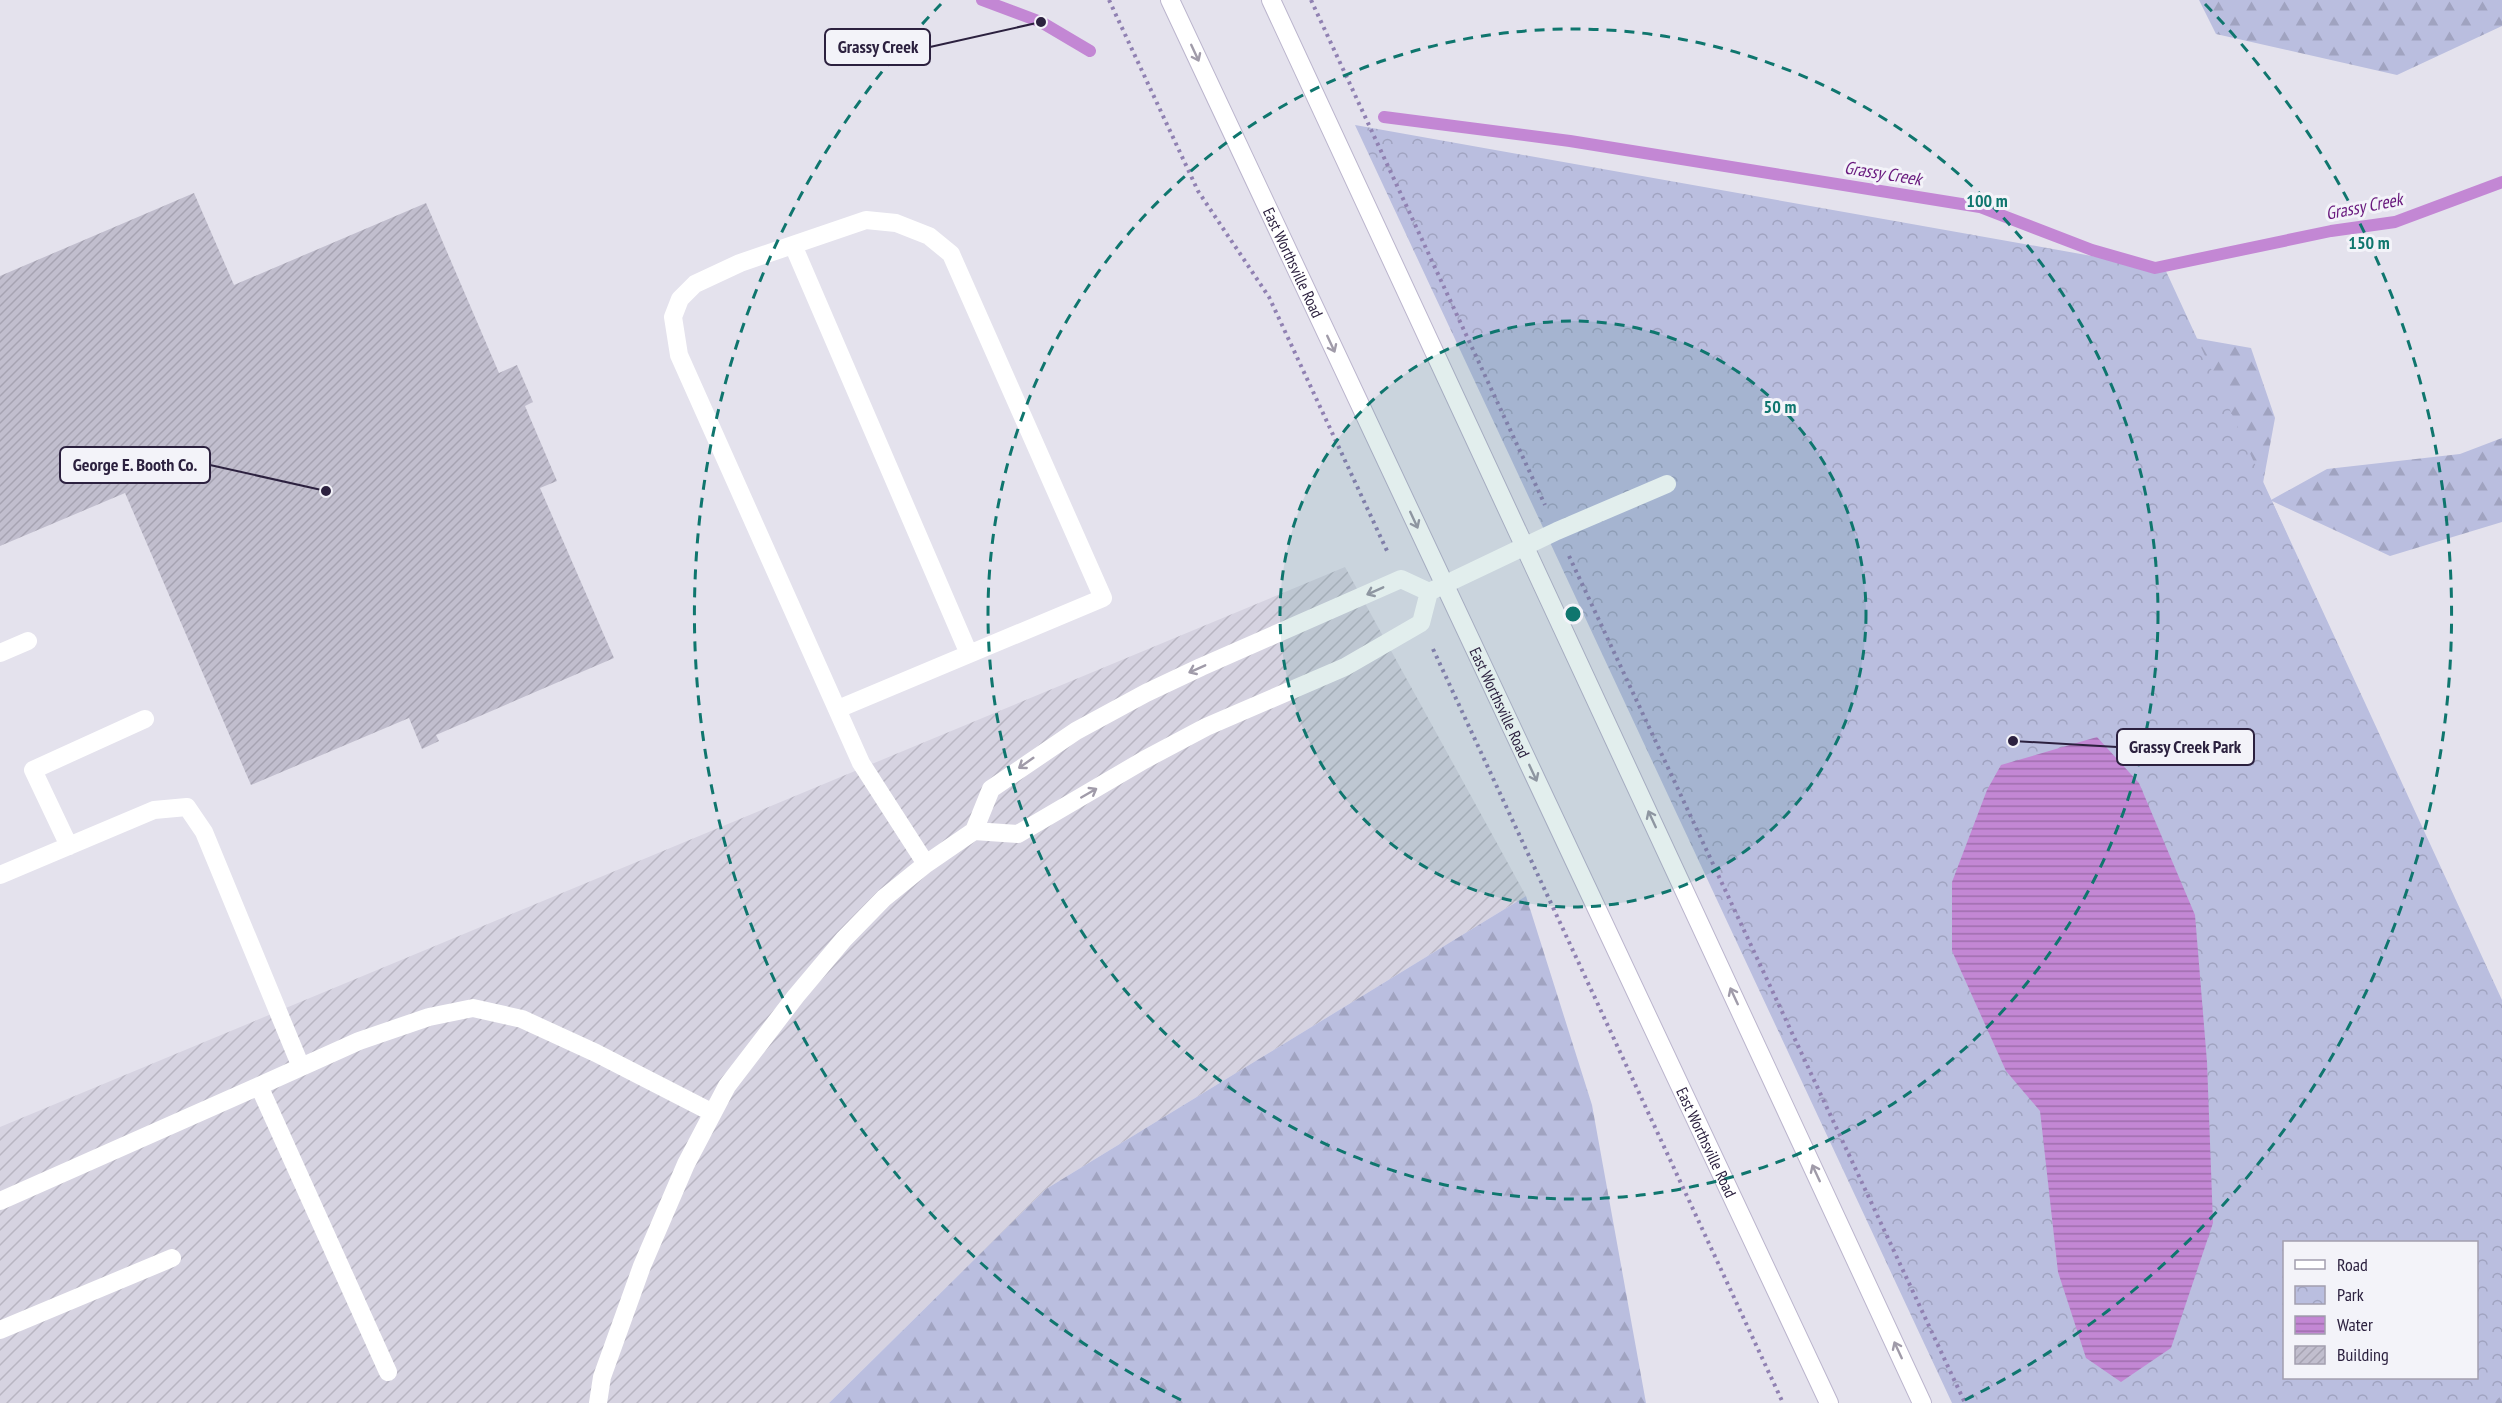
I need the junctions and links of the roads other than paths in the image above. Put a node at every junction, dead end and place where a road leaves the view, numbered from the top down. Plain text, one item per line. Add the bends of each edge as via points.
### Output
1 (1170, 0) edge
2 (1271, 0) edge
3 (793, 245) junction
4 (1667, 484) dead end
5 (1525, 547) junction
6 (1437, 588) junction
7 (28, 641) dead end
8 (0, 653) edge
9 (969, 654) junction
10 (838, 709) junction
11 (145, 719) dead end
12 (974, 831) junction
13 (69, 846) junction
14 (926, 864) junction
15 (0, 876) edge
16 (301, 1067) junction
17 (259, 1086) junction
18 (713, 1113) junction
19 (0, 1200) edge
20 (172, 1258) dead end
21 (0, 1330) edge
22 (387, 1371) dead end
23 (598, 1403) edge
24 (1829, 1403) edge
25 (1922, 1403) edge

1 -> 6 main road, East Worthsville Road
2 - 5 main road
3 - 9 main road
3 - 9 main road via 866,220 896,223 929,236 951,254 1103,598
3 - 10 main road via 695,284 680,299 673,317 679,356
4 - 5 main road
5 - 6 main road
25 -> 5 main road
12 -> 6 main road via 1018,834 1206,727 1345,667 1421,623
6 -> 12 main road via 1401,579 1146,693 1076,731 991,789
6 -> 24 main road, East Worthsville Road
7 - 8 main road
9 - 10 main road
10 - 14 main road via 861,763
11 - 13 main road via 33,770
12 - 14 main road
13 - 15 main road
13 - 16 main road via 153,810 187,807 204,832
14 - 18 main road via 884,898 844,939 726,1086
16 - 17 main road
16 - 18 main road via 359,1041 429,1017 473,1008 522,1019
17 - 19 main road
17 - 22 main road
18 - 23 main road via 642,1266 602,1377
20 - 21 main road

